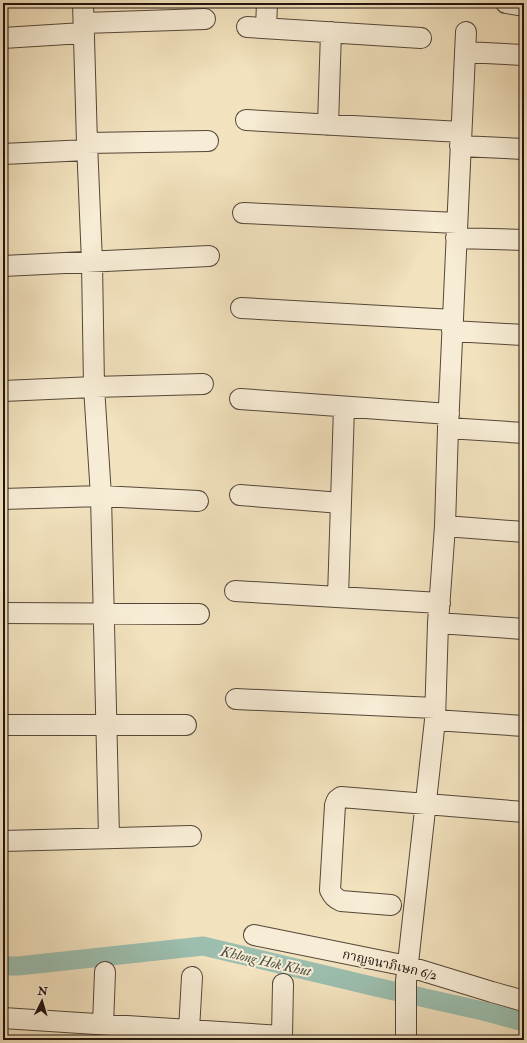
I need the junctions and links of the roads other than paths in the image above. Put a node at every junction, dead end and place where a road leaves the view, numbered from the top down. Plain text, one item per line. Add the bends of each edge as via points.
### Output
1 (83, 3) edge
2 (267, 3) edge
3 (506, 3) edge
4 (524, 6) edge
5 (205, 19) dead end
6 (84, 28) junction
7 (330, 32) junction
8 (3, 38) edge
9 (421, 38) dead end
10 (524, 55) edge
11 (246, 120) dead end
12 (328, 125) junction
13 (461, 139) junction
14 (208, 140) dead end
15 (87, 147) junction
16 (524, 148) edge
17 (3, 154) edge
18 (243, 213) dead end
19 (457, 231) junction
20 (524, 240) edge
21 (209, 256) dead end
22 (92, 262) junction
23 (3, 266) edge
24 (241, 308) dead end
25 (453, 325) junction
26 (524, 335) edge
27 (203, 384) dead end
28 (94, 387) junction
29 (3, 391) edge
30 (240, 399) dead end
31 (344, 407) junction
32 (448, 421) junction
33 (524, 433) edge
34 (240, 495) dead end
35 (101, 496) junction
36 (3, 499) edge
37 (198, 500) dead end
38 (341, 503) junction
39 (445, 526) junction
40 (524, 532) edge
41 (236, 591) dead end
42 (338, 597) junction
43 (3, 613) edge
44 (104, 613) junction
45 (439, 613) junction
46 (199, 614) dead end
47 (524, 629) edge
48 (236, 699) dead end
49 (435, 714) junction
50 (106, 724) junction
51 (186, 725) dead end
52 (3, 726) edge
53 (524, 726) edge
54 (425, 804) junction
55 (524, 812) edge
56 (191, 836) dead end
57 (109, 837) junction
58 (3, 841) edge
59 (390, 905) dead end
60 (254, 935) dead end
61 (105, 972) dead end
62 (407, 974) junction
63 (192, 977) dead end
64 (283, 984) dead end
65 (524, 1001) edge
66 (3, 1018) edge
67 (103, 1024) junction
68 (189, 1030) junction
69 (405, 1032) edge
70 (282, 1038) edge

1 - 6 street
2 - 7 street via 257,28
3 - 4 street
5 - 6 street
6 - 8 street
6 - 15 street
7 - 9 street
7 - 12 street
10 - 13 street via 465,42
11 - 12 street
12 - 13 street
13 - 16 street
13 - 19 street
14 - 15 street
15 - 17 street
15 - 22 street
18 - 19 street
19 - 20 street
19 - 25 street
21 - 22 street
22 - 23 street
22 - 28 street
24 - 25 street
25 - 26 street
25 - 32 street
27 - 28 street
28 - 29 street
28 - 35 street
30 - 31 street
31 - 32 street
31 - 38 street
32 - 33 street
32 - 39 street
34 - 38 street
35 - 36 street
35 - 37 street
35 - 44 street
38 - 42 street
39 - 40 street
39 - 45 street
41 - 42 street
42 - 45 street
43 - 44 street
44 - 46 street
44 - 50 street
45 - 47 street
45 - 49 street
48 - 49 street
49 - 53 street
49 - 54 street
50 - 51 street
50 - 52 street
50 - 57 street
54 - 55 street
54 - 59 street via 341,797 335,805 330,890 332,894 341,901
54 - 62 street
56 - 57 street
57 - 58 street
60 - 62 street, กาญจนาภิเษก 6/2
61 - 67 street
62 - 65 street, กาญจนาภิเษก 6/2
62 - 69 street
63 - 68 street
64 - 70 street
66 - 67 street
67 - 68 street
68 - 70 street

